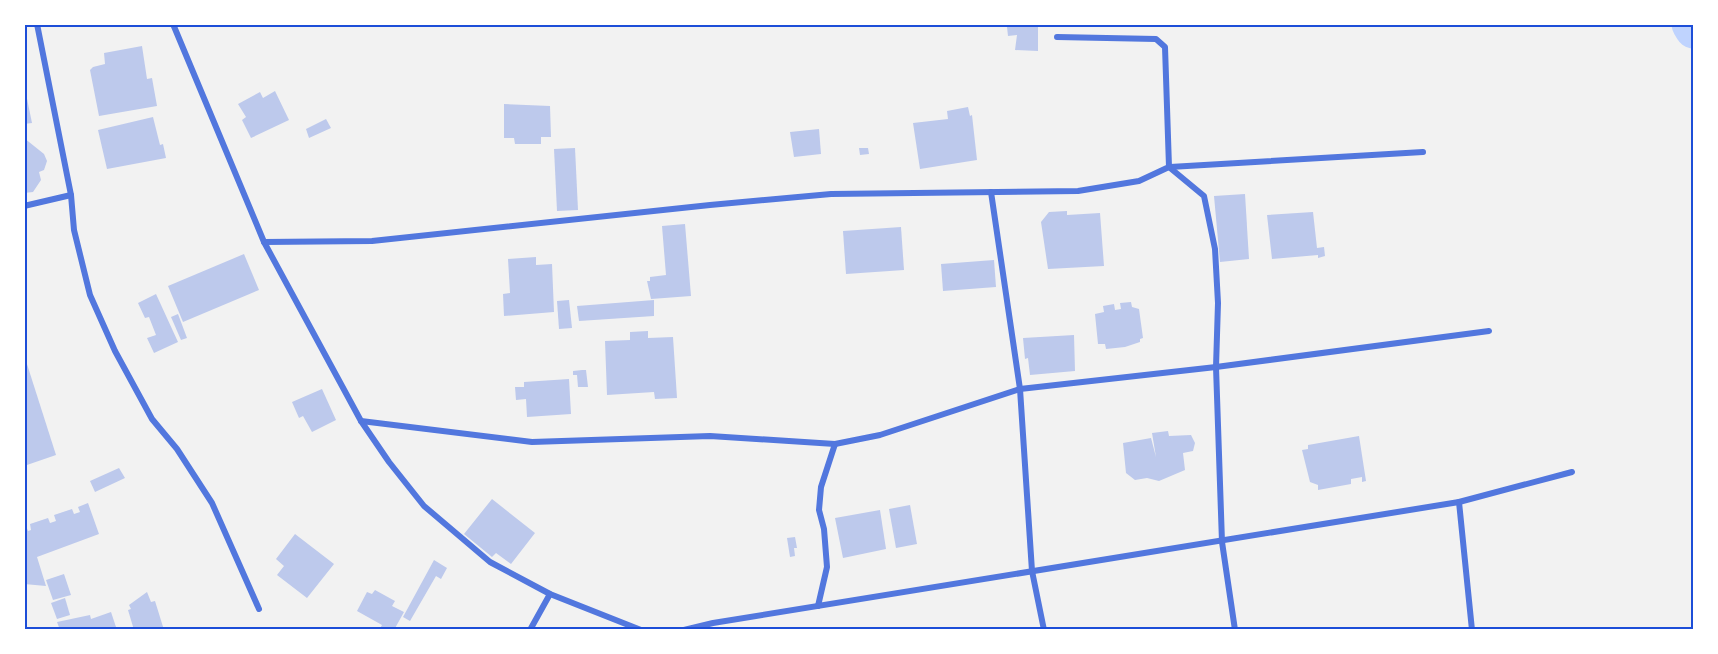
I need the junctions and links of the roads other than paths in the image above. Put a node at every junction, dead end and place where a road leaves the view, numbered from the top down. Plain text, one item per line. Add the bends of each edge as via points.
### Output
1 (37, 24) edge
2 (173, 24) edge
3 (1057, 37) dead end
4 (1423, 152) dead end
5 (1169, 167) junction
6 (991, 192) junction
7 (71, 195) junction
8 (24, 206) edge
9 (264, 242) junction
10 (1489, 331) dead end
11 (1216, 367) junction
12 (1020, 389) junction
13 (361, 421) junction
14 (835, 444) junction
15 (1572, 472) dead end
16 (1459, 502) junction
17 (1222, 542) junction
18 (1032, 571) junction
19 (549, 594) junction
20 (818, 606) junction
21 (259, 609) dead end
22 (530, 630) edge
23 (641, 630) edge
24 (684, 630) edge
25 (1044, 630) edge
26 (1235, 630) edge
27 (1472, 630) edge

1 - 7 street
2 - 9 street
3 - 5 street via 1156,39 1165,47
4 - 5 street
5 - 6 street via 1139,181 1078,191
5 - 11 street via 1204,196 1216,260
6 - 9 street via 831,194 372,241
6 - 12 street
7 - 8 street
7 - 21 street via 74,230 90,295 115,351 152,419 213,503
9 - 13 street
10 - 11 street
11 - 12 street
11 - 17 street
12 - 14 street via 880,435
12 - 18 street
13 - 14 street via 532,442 710,436
13 - 19 street via 424,506 490,562
14 - 20 street via 820,487 819,510 825,530 827,567
15 - 16 street
16 - 17 street
16 - 27 street
17 - 18 street
17 - 26 street
18 - 20 street
18 - 25 street
19 - 22 street
19 - 23 street
20 - 24 street

